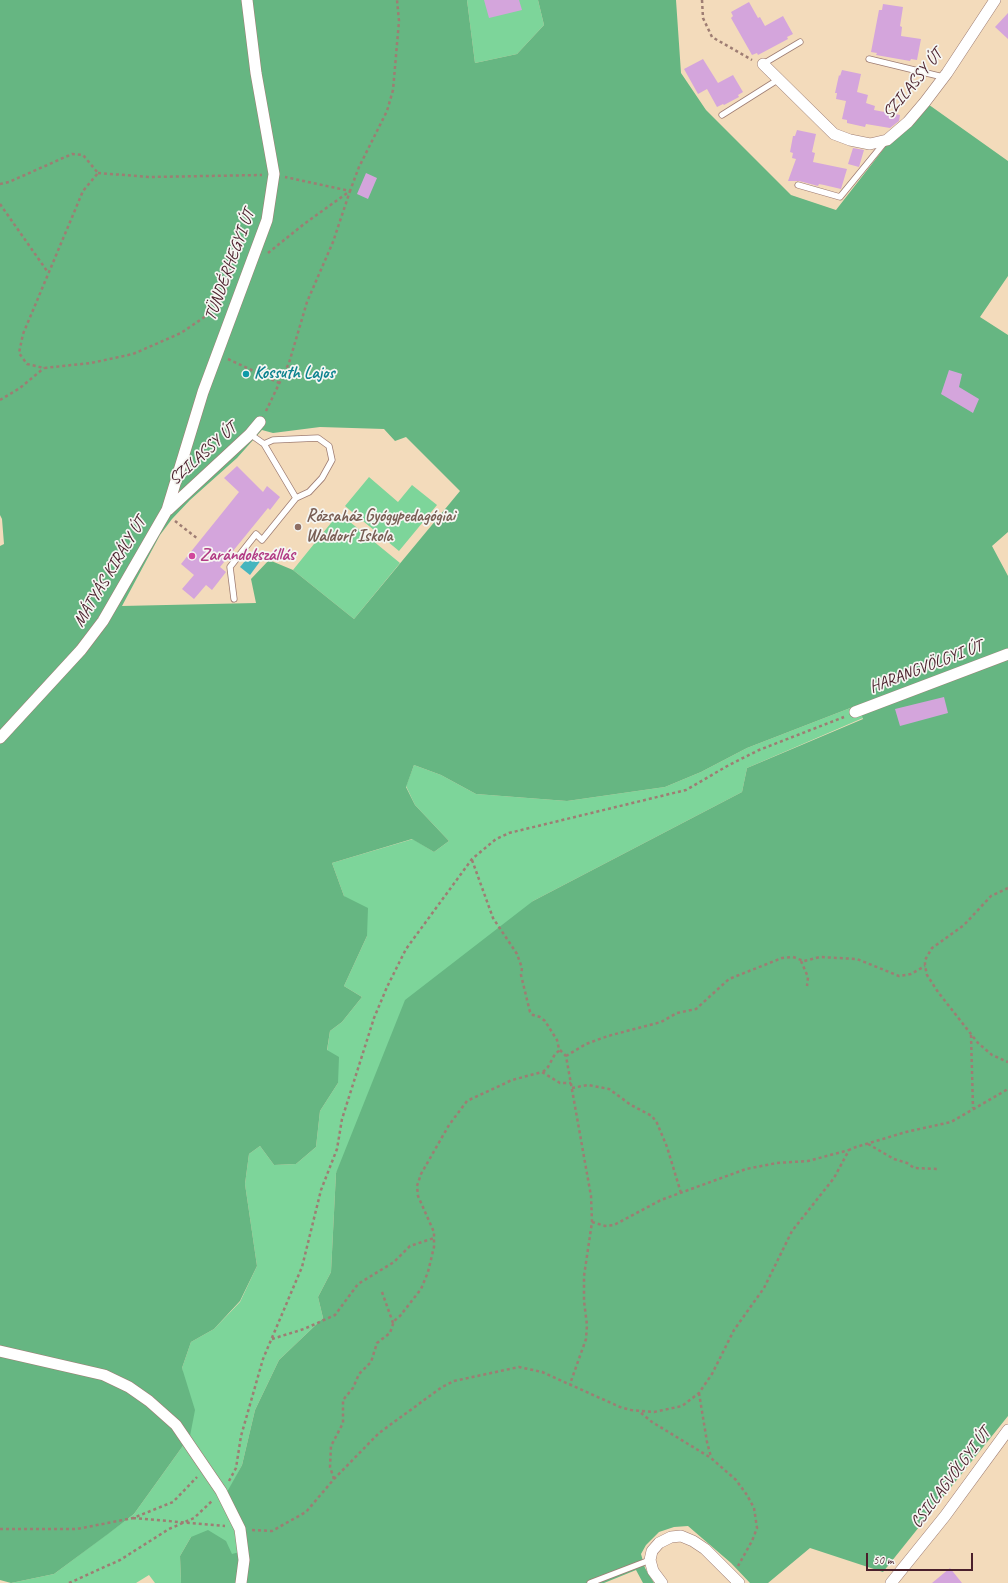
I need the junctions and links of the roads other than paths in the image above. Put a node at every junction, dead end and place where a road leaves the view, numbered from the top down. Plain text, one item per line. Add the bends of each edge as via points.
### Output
1 (247, 0) edge
2 (995, 0) edge
3 (800, 42) dead end
4 (869, 59) dead end
5 (763, 64) joint
6 (943, 77) junction
7 (780, 79) junction
8 (722, 115) dead end
9 (887, 140) junction
10 (798, 185) dead end
11 (260, 422) road end
12 (250, 434) junction
13 (264, 444) junction
14 (296, 498) junction
15 (166, 512) junction
16 (234, 599) dead end
17 (1008, 654) edge
18 (855, 712) road end
19 (0, 738) edge
20 (0, 1351) edge
21 (1008, 1430) edge
22 (650, 1560) junction
23 (736, 1579) edge
24 (241, 1583) edge
25 (590, 1583) edge
26 (662, 1583) edge
27 (891, 1583) edge

1 - 15 street, TÜNDÉRHEGYI ÚT via 256,73 274,174 267,220 216,354
2 - 6 street, SZILASSY ÚT
3 - 5 lane
4 - 6 lane
5 - 7 street, SZILASSY ÚT
6 - 9 street, SZILASSY ÚT via 908,122
7 - 8 lane
7 - 9 street, SZILASSY ÚT via 834,134 870,144
9 - 10 lane via 840,197
11 - 12 street, SZILASSY ÚT
12 - 13 lane
12 - 15 street, SZILASSY ÚT
13 - 14 lane
13 - 14 lane via 273,440 318,438 329,446 332,460 322,478 309,492
14 - 16 lane via 262,540 256,534 230,567
15 - 19 street, MÁTYÁS KIRÁLY ÚT via 103,621 81,650
17 - 18 street, HARANGVÖLGYI ÚT
20 - 24 street via 104,1375 129,1387 149,1401 176,1426 221,1491 240,1529 244,1560
21 - 27 street, CSILLAGVÖLGYI ÚT via 945,1516
22 - 23 street via 652,1551 659,1543 671,1537 681,1536 705,1549
22 - 25 lane
22 - 26 street via 653,1571

